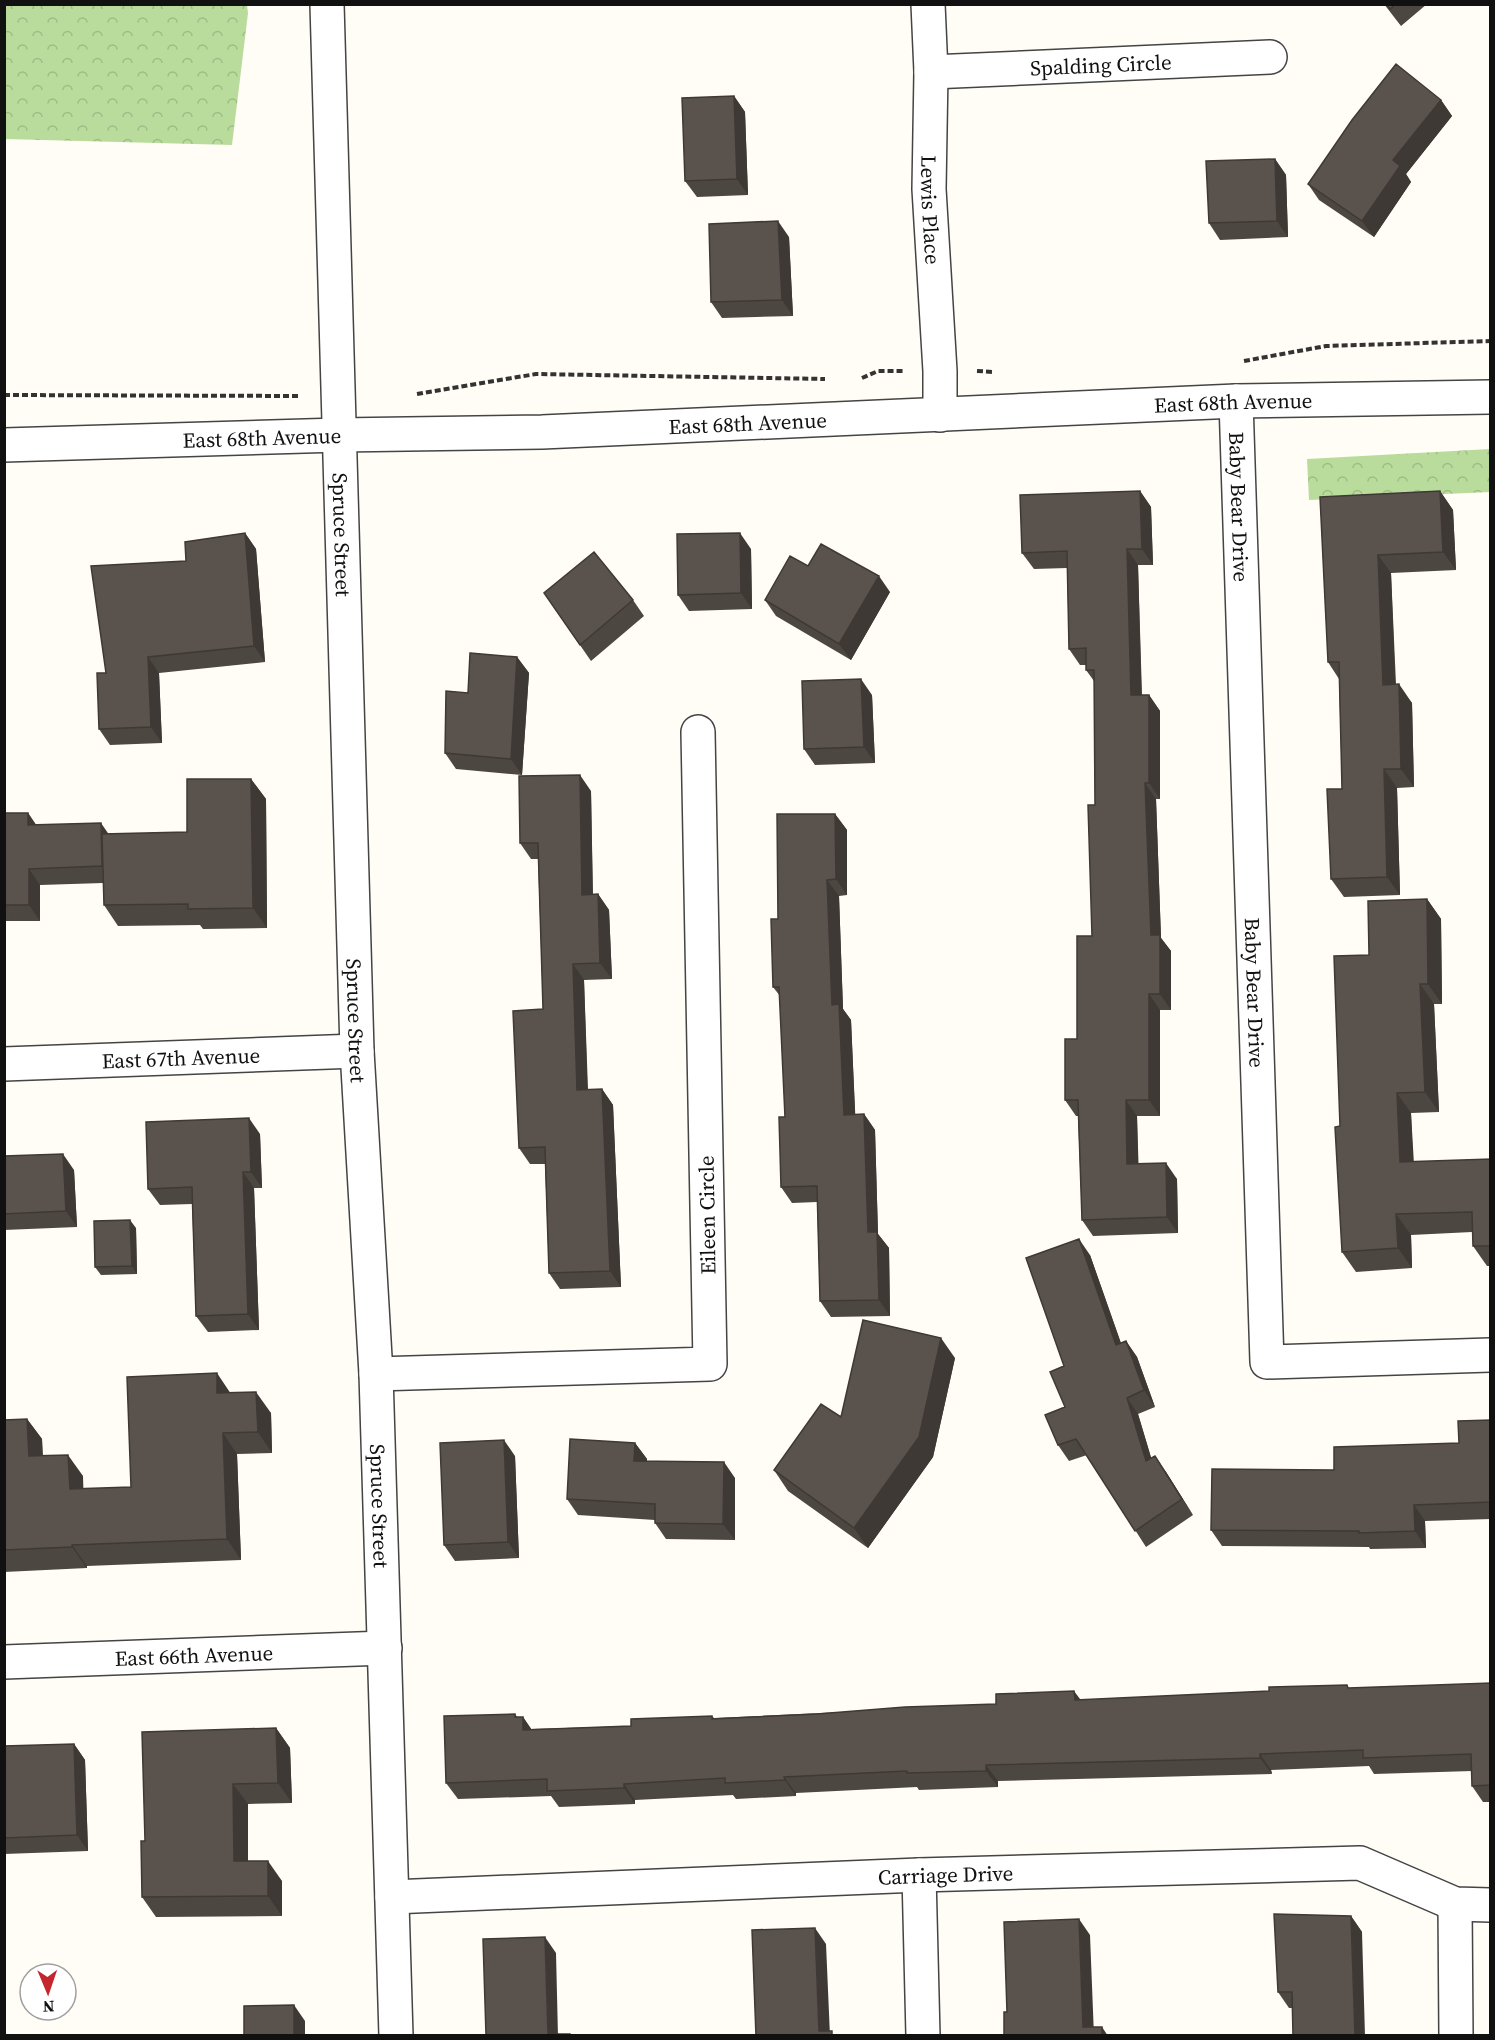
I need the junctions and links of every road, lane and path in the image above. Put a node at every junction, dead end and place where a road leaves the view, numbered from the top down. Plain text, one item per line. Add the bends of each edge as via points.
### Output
1 (327, 4) edge
2 (928, 4) edge
3 (1270, 57) dead end
4 (931, 72) junction
5 (4, 395) edge
6 (337, 396) junction
7 (1491, 397) edge
8 (1236, 401) junction
9 (940, 415) junction
10 (339, 435) junction
11 (4, 445) edge
12 (698, 732) dead end
13 (357, 1051) junction
14 (4, 1064) edge
15 (1491, 1355) edge
16 (376, 1374) junction
17 (385, 1648) junction
18 (4, 1662) edge
19 (919, 1875) junction
20 (392, 1897) junction
21 (1455, 1904) junction
22 (1491, 1905) edge
23 (396, 2036) edge
24 (923, 2036) edge
25 (1456, 2036) edge

1 - 6 street, Spruce Street
2 - 4 street, Lewis Place
3 - 4 street, Spalding Circle
4 - 9 street, Lewis Place via 929,189
5 - 6 path
6 - 10 street, Spruce Street
7 - 8 street, East 68th Avenue
8 - 9 street, East 68th Avenue
8 - 15 street, Baby Bear Drive via 1267,1362
9 - 10 street, East 68th Avenue via 542,432
10 - 11 street, East 68th Avenue
10 - 13 street, Spruce Street
12 - 16 street, Eileen Circle via 710,1364
13 - 14 street, East 67th Avenue
13 - 16 street, Spruce Street
16 - 17 street, Spruce Street
17 - 18 street, East 66th Avenue
17 - 20 street, Spruce Street
19 - 20 street, Carriage Drive
19 - 21 street, Carriage Drive via 1360,1863
19 - 24 street
20 - 23 street, Spruce Street
21 - 22 street, Carriage Drive
21 - 25 street

